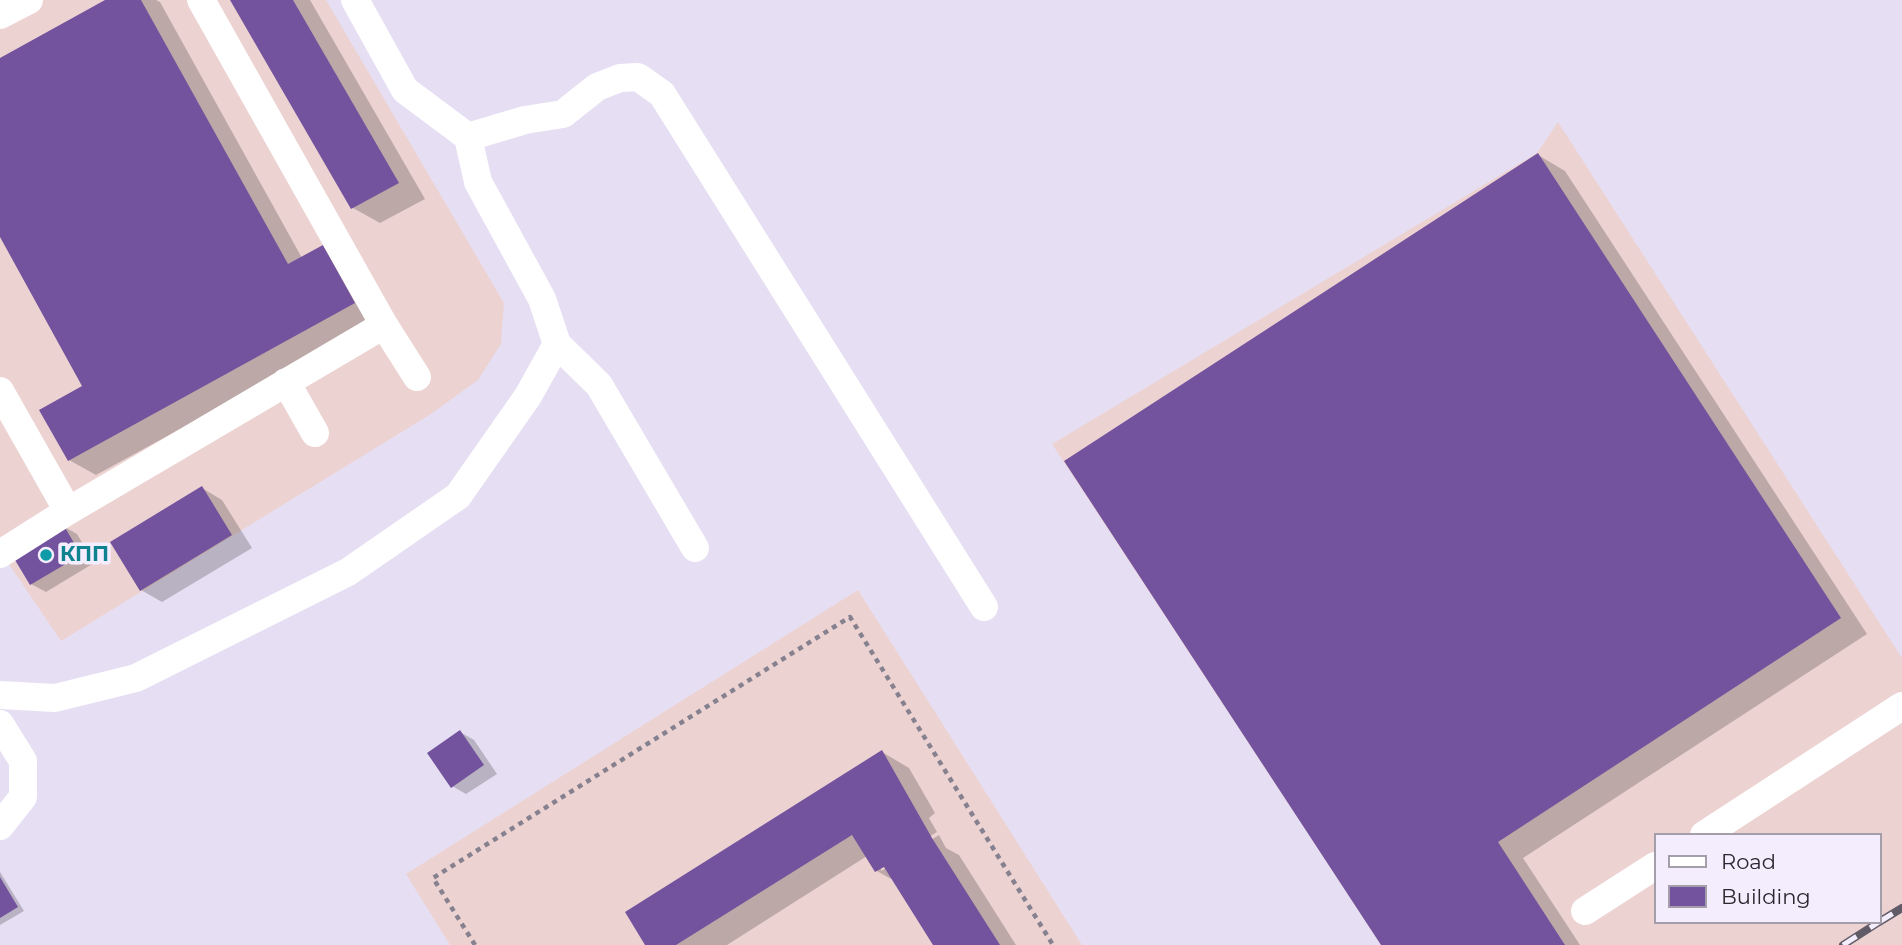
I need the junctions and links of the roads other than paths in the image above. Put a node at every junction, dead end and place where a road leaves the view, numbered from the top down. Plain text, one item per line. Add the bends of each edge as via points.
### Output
1 (29, 0) edge
2 (201, 0) edge
3 (355, 0) edge
4 (0, 15) edge
5 (468, 137) junction
6 (384, 325) junction
7 (557, 344) junction
8 (417, 377) dead end
9 (286, 382) junction
10 (0, 391) edge
11 (315, 433) dead end
12 (68, 511) junction
13 (695, 548) dead end
14 (0, 554) edge
15 (984, 607) dead end
16 (0, 695) edge
17 (1902, 706) edge
18 (0, 724) edge
19 (0, 826) edge
20 (1707, 833) edge
21 (1654, 867) edge
22 (1585, 912) dead end

1 - 4 lane
2 - 6 lane
3 - 5 lane via 405,90
5 - 7 lane via 478,183 542,299
5 - 15 lane via 562,114 597,87 620,78 638,77 662,94
6 - 8 lane
6 - 9 lane
7 - 13 lane via 599,384
7 - 16 lane via 528,396 458,496 348,572 136,678 55,698
9 - 11 lane
9 - 12 lane
10 - 12 lane
12 - 14 lane
17 - 20 lane
18 - 19 lane via 23,761 23,797
21 - 22 lane

